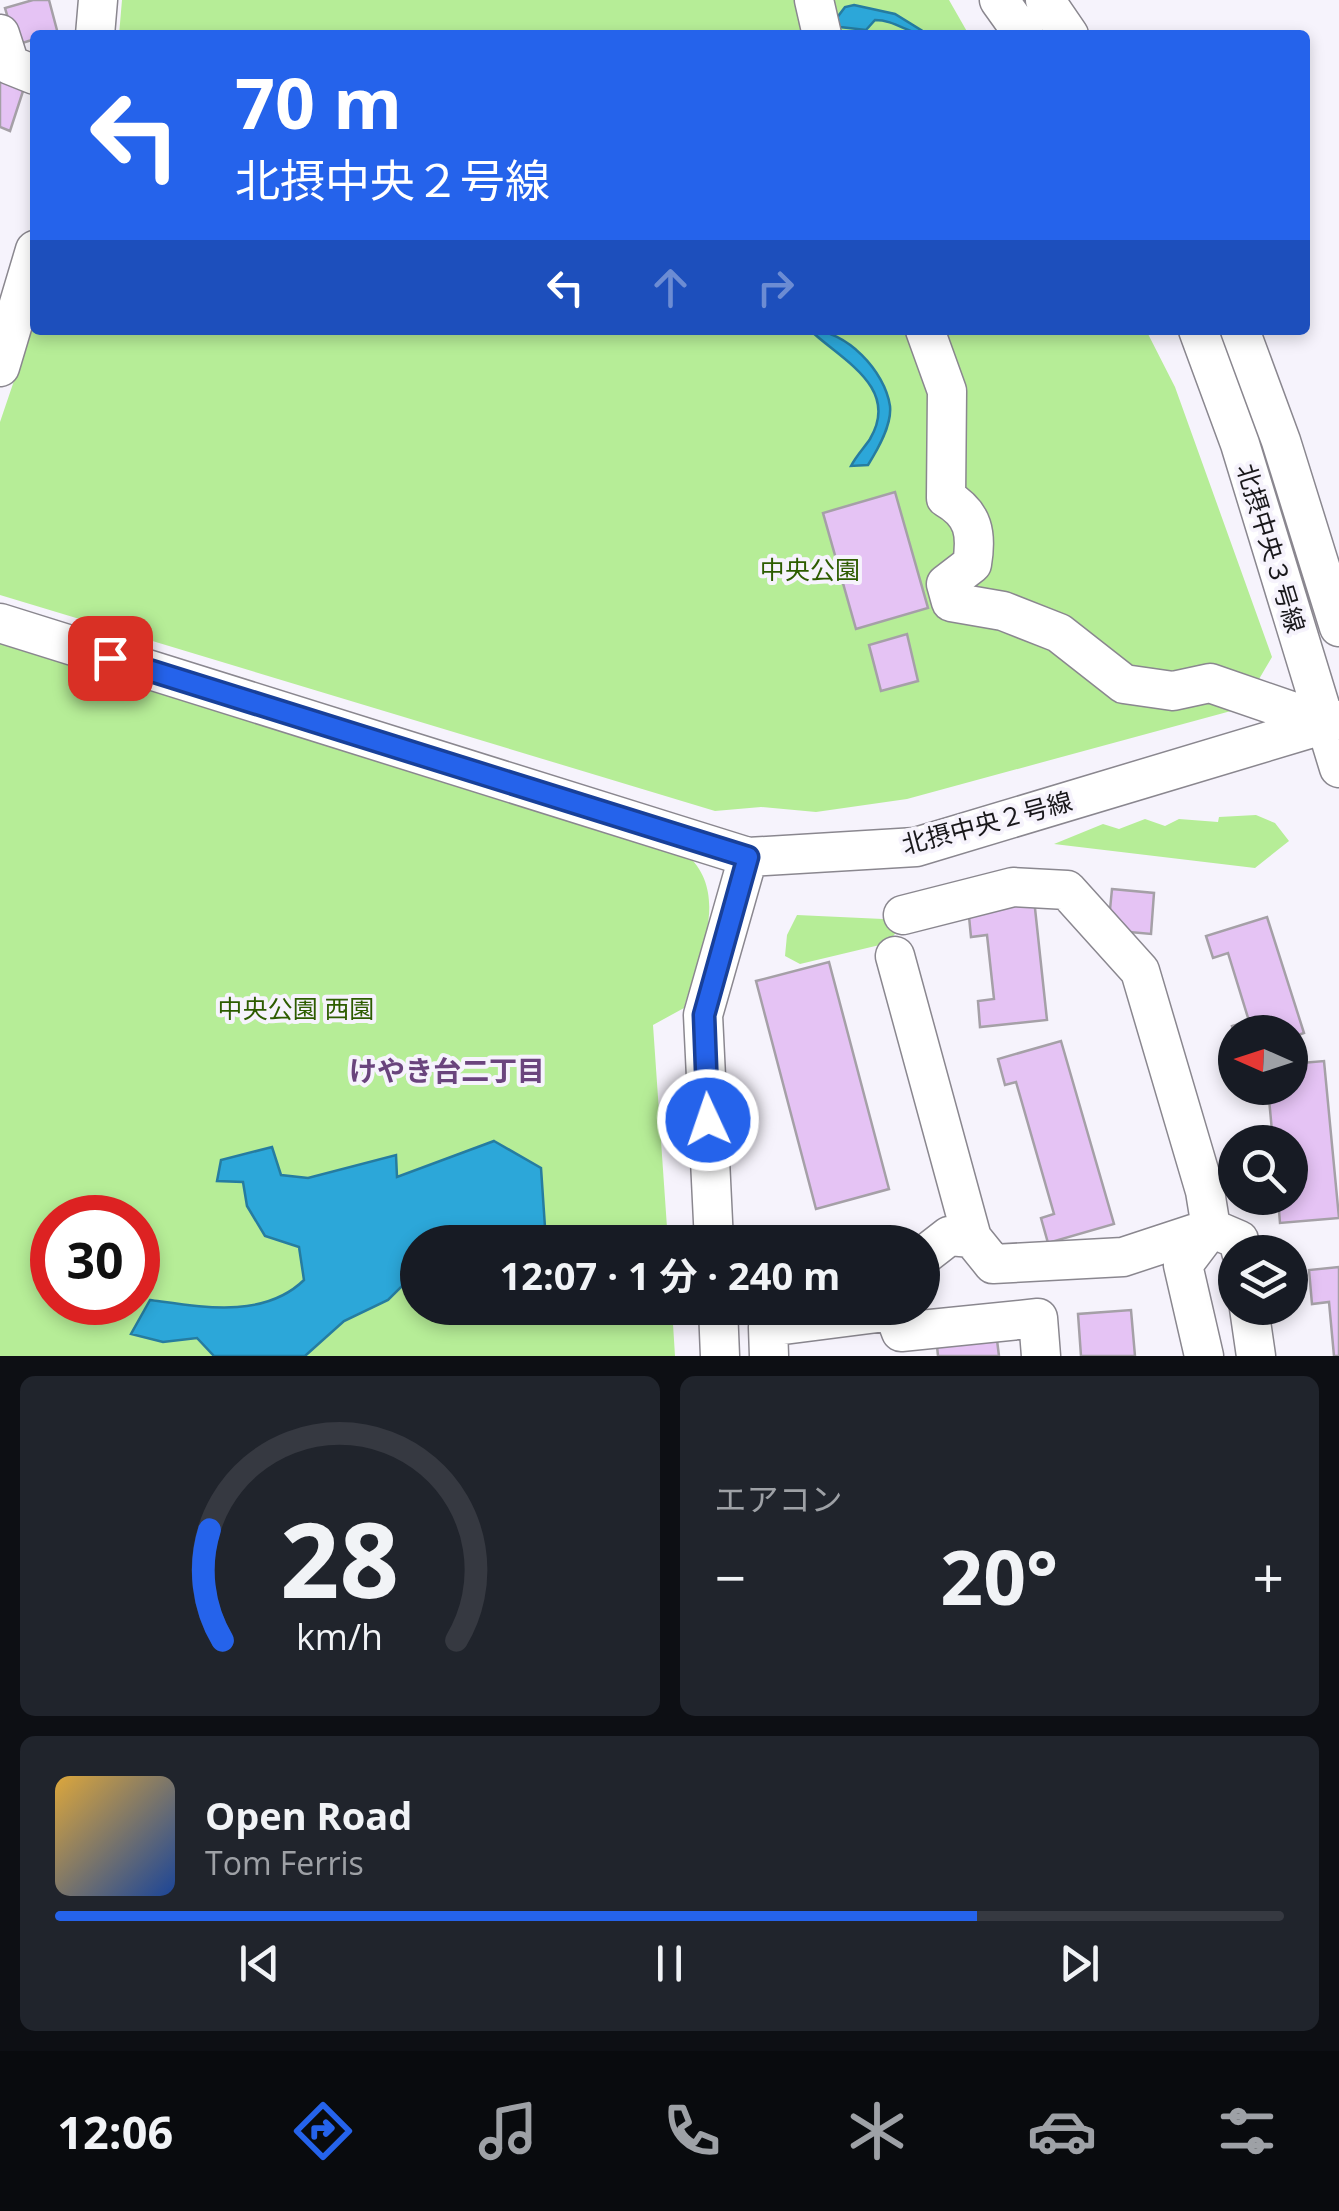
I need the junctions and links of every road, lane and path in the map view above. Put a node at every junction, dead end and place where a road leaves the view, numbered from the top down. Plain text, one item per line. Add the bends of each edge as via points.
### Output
1 (98, 0) edge
2 (814, 0) edge
3 (999, 0) edge
4 (1045, 0) edge
5 (96, 30) edge
6 (821, 30) edge
7 (1020, 30) edge
8 (1066, 30) edge
9 (0, 34) edge
10 (30, 73) edge
11 (30, 261) edge
12 (9, 306) edge
13 (927, 335) edge
14 (1200, 335) edge
15 (1242, 335) edge
16 (0, 367) edge
17 (0, 623) edge
18 (1339, 627) edge
19 (1332, 721) edge
20 (1339, 768) edge
21 (748, 857) junction
22 (903, 915) dead end
23 (895, 956) dead end
24 (713, 1225) edge
25 (1210, 1228) junction
26 (1227, 1235) edge
27 (972, 1238) junction
28 (940, 1243) edge
29 (719, 1325) edge
30 (1251, 1325) edge
31 (902, 1344) edge
32 (720, 1356) edge
33 (769, 1356) edge
34 (1041, 1356) edge
35 (1204, 1356) edge
36 (1256, 1356) edge

1 - 5 street
2 - 6 street
3 - 7 street
4 - 8 street
9 - 10 street via 10,65
11 - 12 street
12 - 16 street
13 - 19 street via 947,391 946,498 972,522 975,542 972,564 946,584 951,602 1003,610 1059,633 1124,684 1173,692 1210,683
14 - 19 street, 北摂中央３号線
15 - 18 street, 北摂中央３号線
17 - 21 street, 北摂中央２号線
19 - 20 street, 北摂中央３号線
19 - 21 street, 北摂中央２号線 via 916,847
21 - 24 street via 704,1015
22 - 25 street via 1013,887 1067,890 1140,971 1206,1190
23 - 27 street
25 - 26 street
25 - 27 street via 1122,1257 993,1264
25 - 35 street via 1184,1264
27 - 28 street via 950,1236
29 - 32 street
30 - 36 street
31 - 33 street via 893,1311 768,1327
31 - 34 street via 1038,1318

